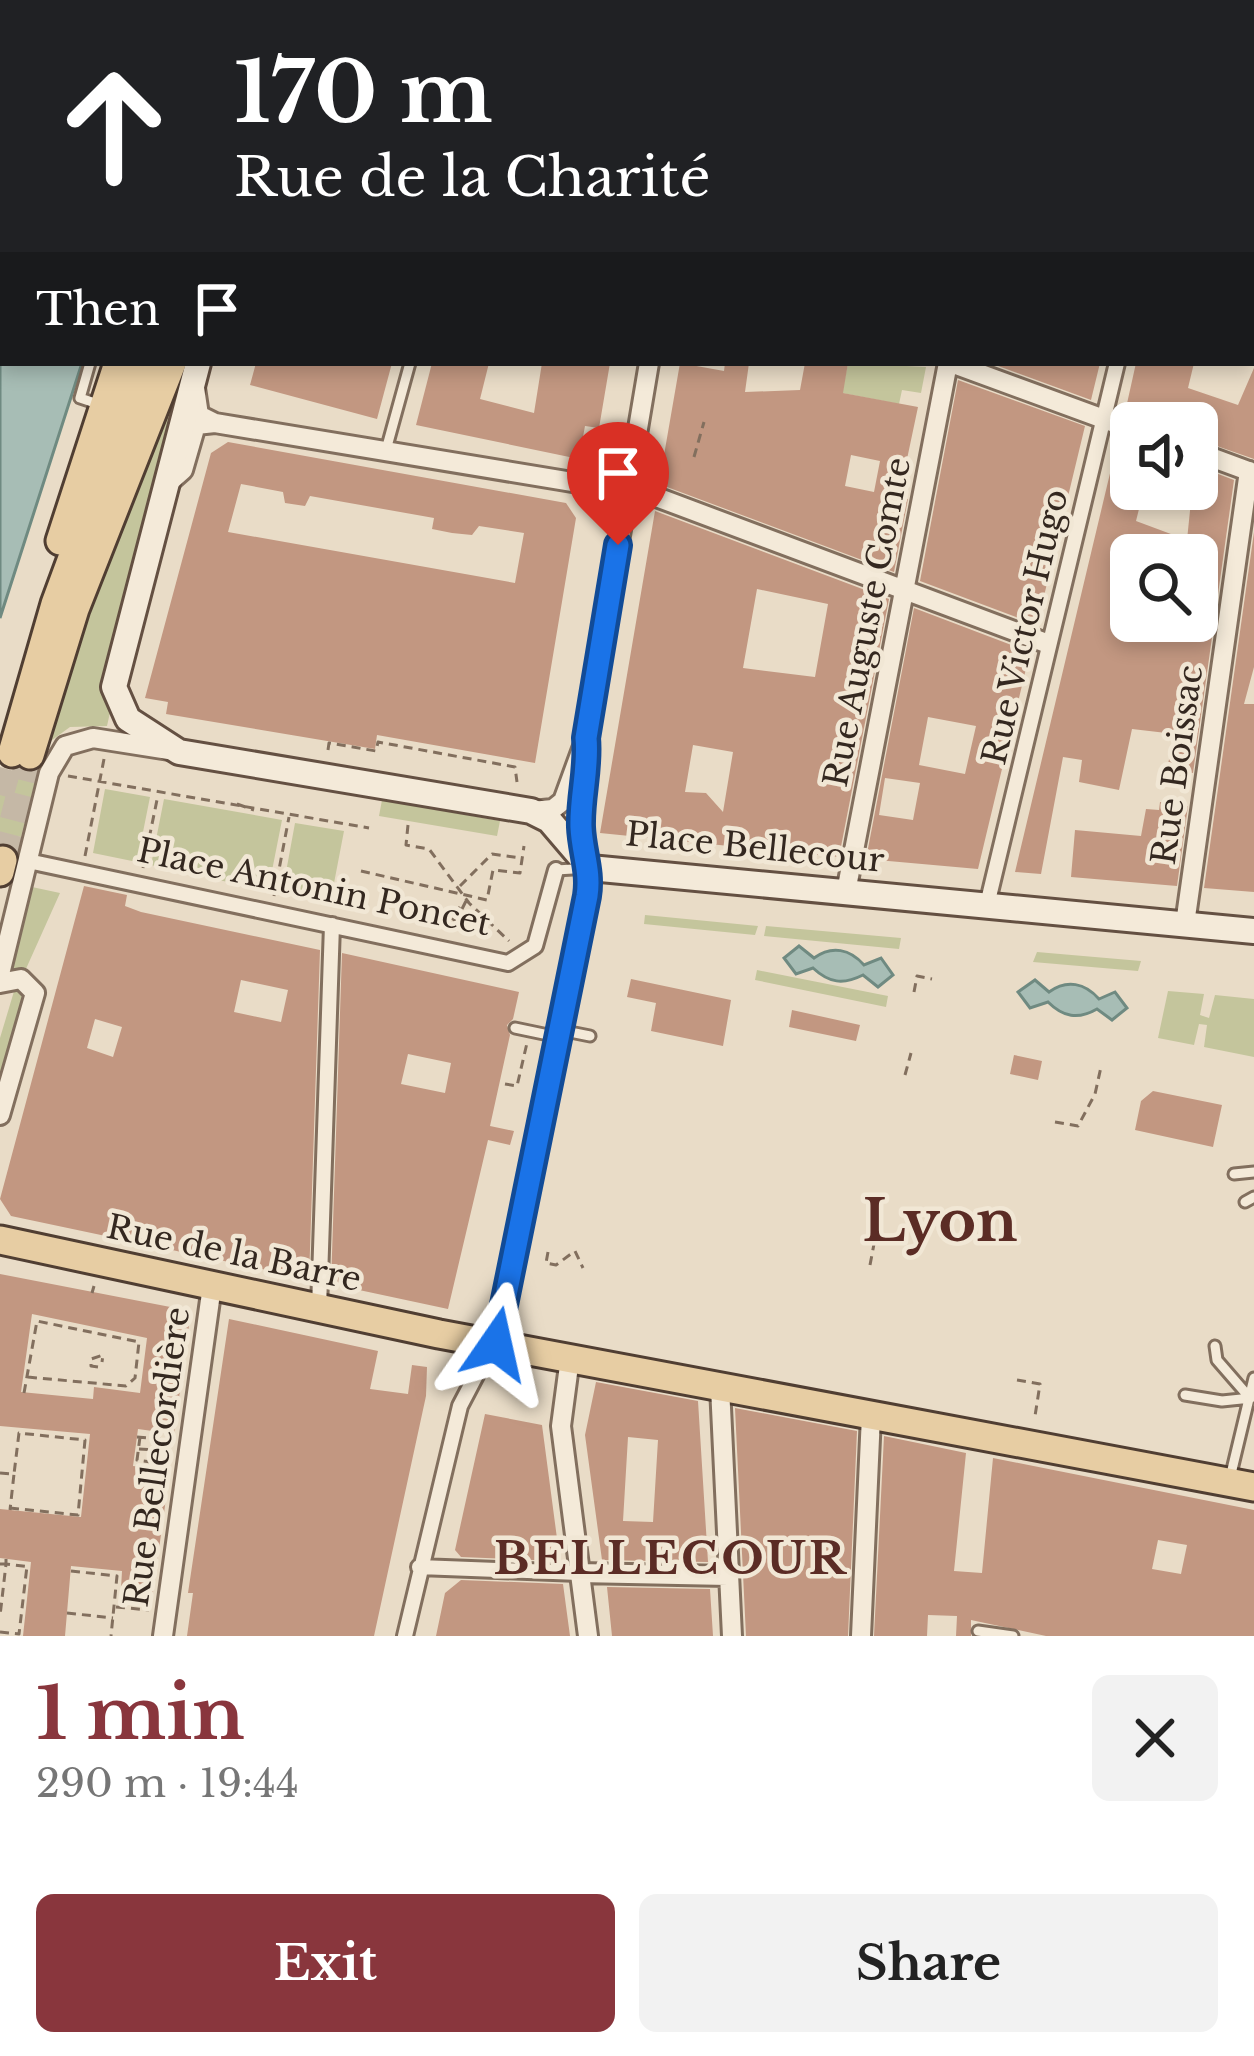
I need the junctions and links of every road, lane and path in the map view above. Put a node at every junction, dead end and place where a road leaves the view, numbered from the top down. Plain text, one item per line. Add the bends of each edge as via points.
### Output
1 (89, 366) edge
2 (117, 366) edge
3 (143, 366) edge
4 (409, 366) edge
5 (648, 366) edge
6 (948, 366) edge
7 (957, 366) edge
8 (1116, 366) edge
9 (188, 368) edge
10 (103, 406) junction
11 (1103, 419) junction
12 (704, 422) dead end
13 (1110, 422) edge
14 (215, 423) junction
15 (385, 453) junction
16 (694, 457) dead end
17 (1218, 460) edge
18 (1251, 472) edge
19 (165, 486) junction
20 (627, 492) junction
21 (905, 589) junction
22 (1046, 643) junction
23 (586, 738) junction
24 (14, 746) edge
25 (106, 750) dead end
26 (328, 750) dead end
27 (179, 752) junction
28 (61, 775) dead end
29 (101, 780) junction
30 (517, 782) dead end
31 (159, 793) junction
32 (237, 804) dead end
33 (254, 810) junction
34 (531, 812) junction
35 (289, 816) junction
36 (409, 826) dead end
37 (369, 828) dead end
38 (524, 846) dead end
39 (85, 857) dead end
40 (522, 859) junction
41 (10, 864) edge
42 (590, 868) junction
43 (143, 870) dead end
44 (556, 870) joint
45 (361, 871) dead end
46 (458, 888) junction
47 (846, 892) junction
48 (476, 896) dead end
49 (274, 898) dead end
50 (467, 900) junction
51 (987, 905) junction
52 (1186, 924) junction
53 (332, 925) junction
54 (1254, 931) edge
55 (474, 938) dead end
56 (509, 941) dead end
57 (0, 974) edge
58 (932, 980) dead end
59 (0, 983) edge
60 (914, 992) dead end
61 (514, 1028) dead end
62 (559, 1034) junction
63 (590, 1036) dead end
64 (911, 1053) dead end
65 (524, 1058) dead end
66 (1101, 1067) dead end
67 (905, 1075) dead end
68 (505, 1084) dead end
69 (0, 1115) edge
70 (1055, 1121) dead end
71 (1254, 1172) edge
72 (1234, 1174) dead end
73 (884, 1196) dead end
74 (880, 1214) dead end
75 (0, 1240) edge
76 (874, 1244) dead end
77 (548, 1252) dead end
78 (870, 1264) dead end
79 (583, 1268) dead end
80 (94, 1286) dead end
81 (212, 1286) junction
82 (92, 1293) dead end
83 (319, 1308) junction
84 (34, 1335) junction
85 (47, 1337) dead end
86 (1215, 1346) dead end
87 (489, 1354) junction
88 (570, 1358) junction
89 (27, 1377) junction
90 (1254, 1378) edge
91 (1017, 1380) dead end
92 (720, 1387) junction
93 (24, 1393) dead end
94 (1185, 1395) dead end
95 (1252, 1398) edge
96 (871, 1416) junction
97 (1035, 1416) dead end
98 (20, 1425) dead end
99 (86, 1431) dead end
100 (20, 1433) junction
101 (85, 1440) junction
102 (176, 1441) dead end
103 (139, 1449) junction
104 (154, 1450) dead end
105 (186, 1467) junction
106 (0, 1473) edge
107 (14, 1474) junction
108 (1241, 1484) edge
109 (4, 1562) edge
110 (419, 1567) junction
111 (71, 1570) dead end
112 (579, 1573) junction
113 (728, 1576) junction
114 (114, 1607) junction
115 (154, 1610) dead end
116 (67, 1612) dead end
117 (0, 1616) edge
118 (113, 1618) junction
119 (978, 1631) dead end
120 (0, 1632) edge
121 (111, 1636) edge
122 (163, 1636) edge
123 (405, 1636) edge
124 (588, 1636) edge
125 (732, 1636) edge
126 (861, 1636) edge
127 (1013, 1636) edge

1 - 10 lane via 80,398
2 - 10 main road
3 - 24 main road via 55,604
4 - 15 lane
5 - 20 street
6 - 21 street, Rue Auguste Comte
7 - 11 street
8 - 11 street, Rue Victor Hugo
9 - 14 street via 200,415
9 - 19 main road
9 - 24 main road
10 - 24 main road
11 - 13 street
11 - 22 street, Rue Victor Hugo
12 - 16 path
14 - 15 street
14 - 19 street via 196,425 183,470
15 - 20 street
17 - 18 street
18 - 52 street, Rue Boissac
19 - 27 main road via 114,687 128,718
20 - 21 street
20 - 23 street
21 - 22 street
21 - 47 street, Rue Auguste Comte
22 - 51 street, Rue Victor Hugo
23 - 34 street via 563,801
23 - 42 street via 580,824
25 - 29 path
26 - 30 path via 329,743 376,751 378,742 514,766
27 - 34 main road
27 - 41 street via 93,738 65,746
28 - 29 path
29 - 31 path
29 - 39 path
31 - 33 path
31 - 43 path
32 - 33 path
33 - 35 path
34 - 42 main road via 549,820
35 - 37 path
35 - 49 path
36 - 46 path via 406,845 429,849
38 - 40 path
40 - 45 path via 520,873 493,870 488,900
40 - 46 path via 492,854
41 - 53 street, Place Antonin Poncet
41 - 57 street
42 - 44 lane, Place Antonin Poncet
42 - 47 main road, Place Bellecour
42 - 62 lane, Place Bellecour
44 - 53 street, Place Antonin Poncet via 535,946 508,963
46 - 50 path
47 - 51 main road, Place Bellecour
48 - 50 path
50 - 55 path via 451,917
50 - 56 path
51 - 52 main road, Place Bellecour
52 - 54 main road, Place Bellecour
53 - 83 street
58 - 60 path via 917,976
59 - 69 street via 21,979 35,993
61 - 62 lane
62 - 63 lane
62 - 87 lane, Place Bellecour
64 - 67 path
65 - 68 path via 517,1086
66 - 70 path via 1078,1126
71 - 72 lane
73 - 74 path
75 - 81 main road, Rue de la Barre
76 - 78 path
77 - 79 path via 546,1263 556,1265 575,1251
80 - 82 path
81 - 83 main road, Rue de la Barre
81 - 105 street, Rue Bellecordière
83 - 87 main road, Rue de la Barre via 452,1336
84 - 85 path
84 - 89 path
84 - 89 path via 37,1322 139,1342 135,1378 126,1386
86 - 95 lane via 1217,1360
87 - 88 main road
87 - 110 street via 460,1406
88 - 92 main road
88 - 112 street via 561,1426
89 - 93 path
90 - 95 lane
91 - 97 path via 1040,1384
92 - 96 main road
92 - 113 street
94 - 95 lane
95 - 108 lane
96 - 108 main road
96 - 126 street
98 - 100 path
99 - 101 path
100 - 101 path
100 - 107 path
101 - 107 path via 78,1515 10,1509
102 - 103 path via 138,1437
103 - 104 path
103 - 105 path via 137,1460
105 - 122 street, Rue Bellecordière
106 - 107 path
109 - 117 path
109 - 120 path via 29,1566 19,1634
110 - 112 street
110 - 123 street
111 - 114 path via 118,1576
112 - 113 street
112 - 124 street
113 - 125 street
114 - 115 path
114 - 118 path
116 - 118 path
118 - 121 path
119 - 127 lane

